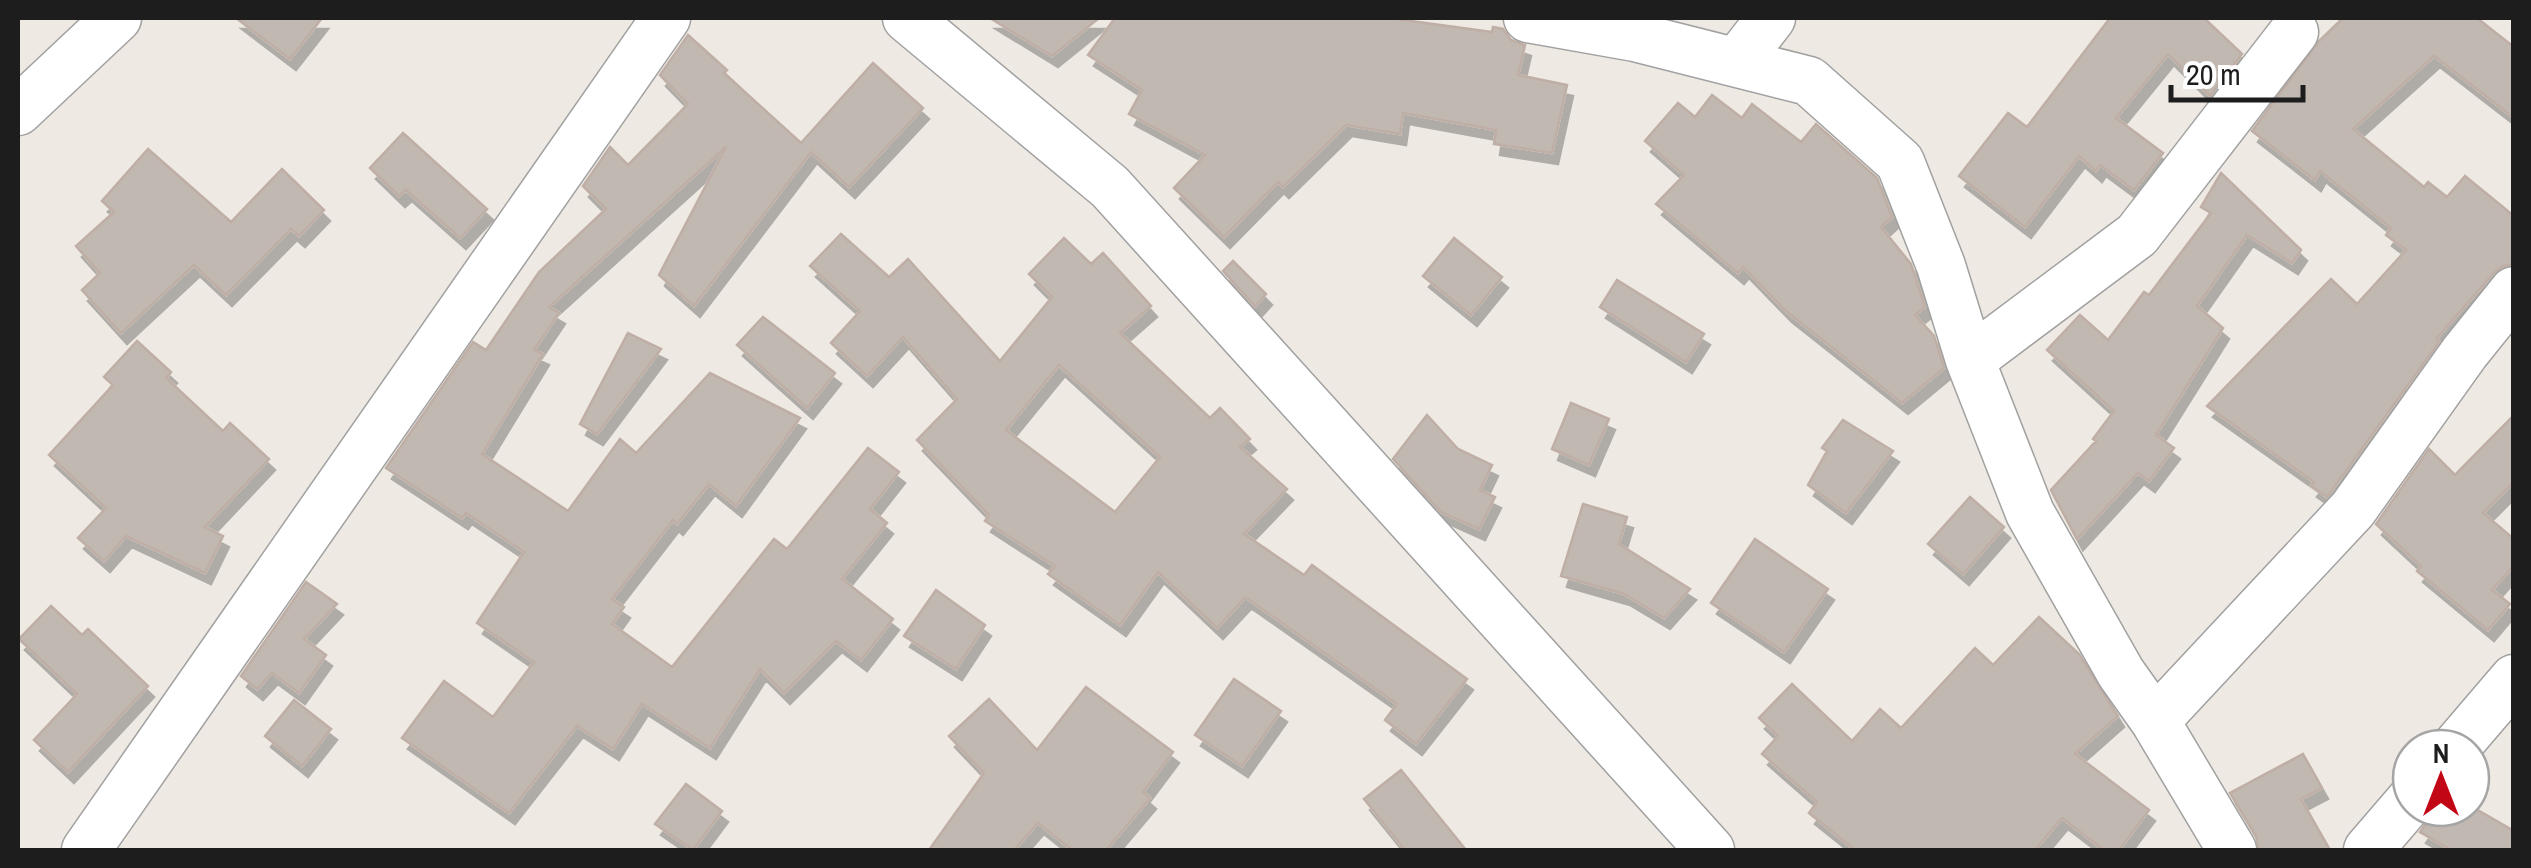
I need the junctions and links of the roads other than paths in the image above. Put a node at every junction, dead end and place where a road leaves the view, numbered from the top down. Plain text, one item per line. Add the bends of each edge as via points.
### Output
1 (117, 18) edge
2 (666, 18) edge
3 (907, 18) edge
4 (1528, 18) edge
5 (1770, 18) edge
6 (2294, 32) dead end
7 (1738, 62) junction
8 (18, 111) edge
9 (2514, 291) edge
10 (1970, 360) junction
11 (2514, 679) edge
12 (2155, 721) junction
13 (2472, 728) edge
14 (2391, 823) edge
15 (86, 850) edge
16 (1710, 850) edge
17 (2232, 850) edge
18 (2368, 850) edge

1 - 8 street
2 - 15 street
3 - 16 street via 1110,188
4 - 7 street
5 - 7 street
6 - 10 street via 2137,234
7 - 10 street via 1808,81 1900,162
9 - 12 street via 2353,509
10 - 12 street via 2030,513
11 - 13 street
12 - 17 street
14 - 18 street

